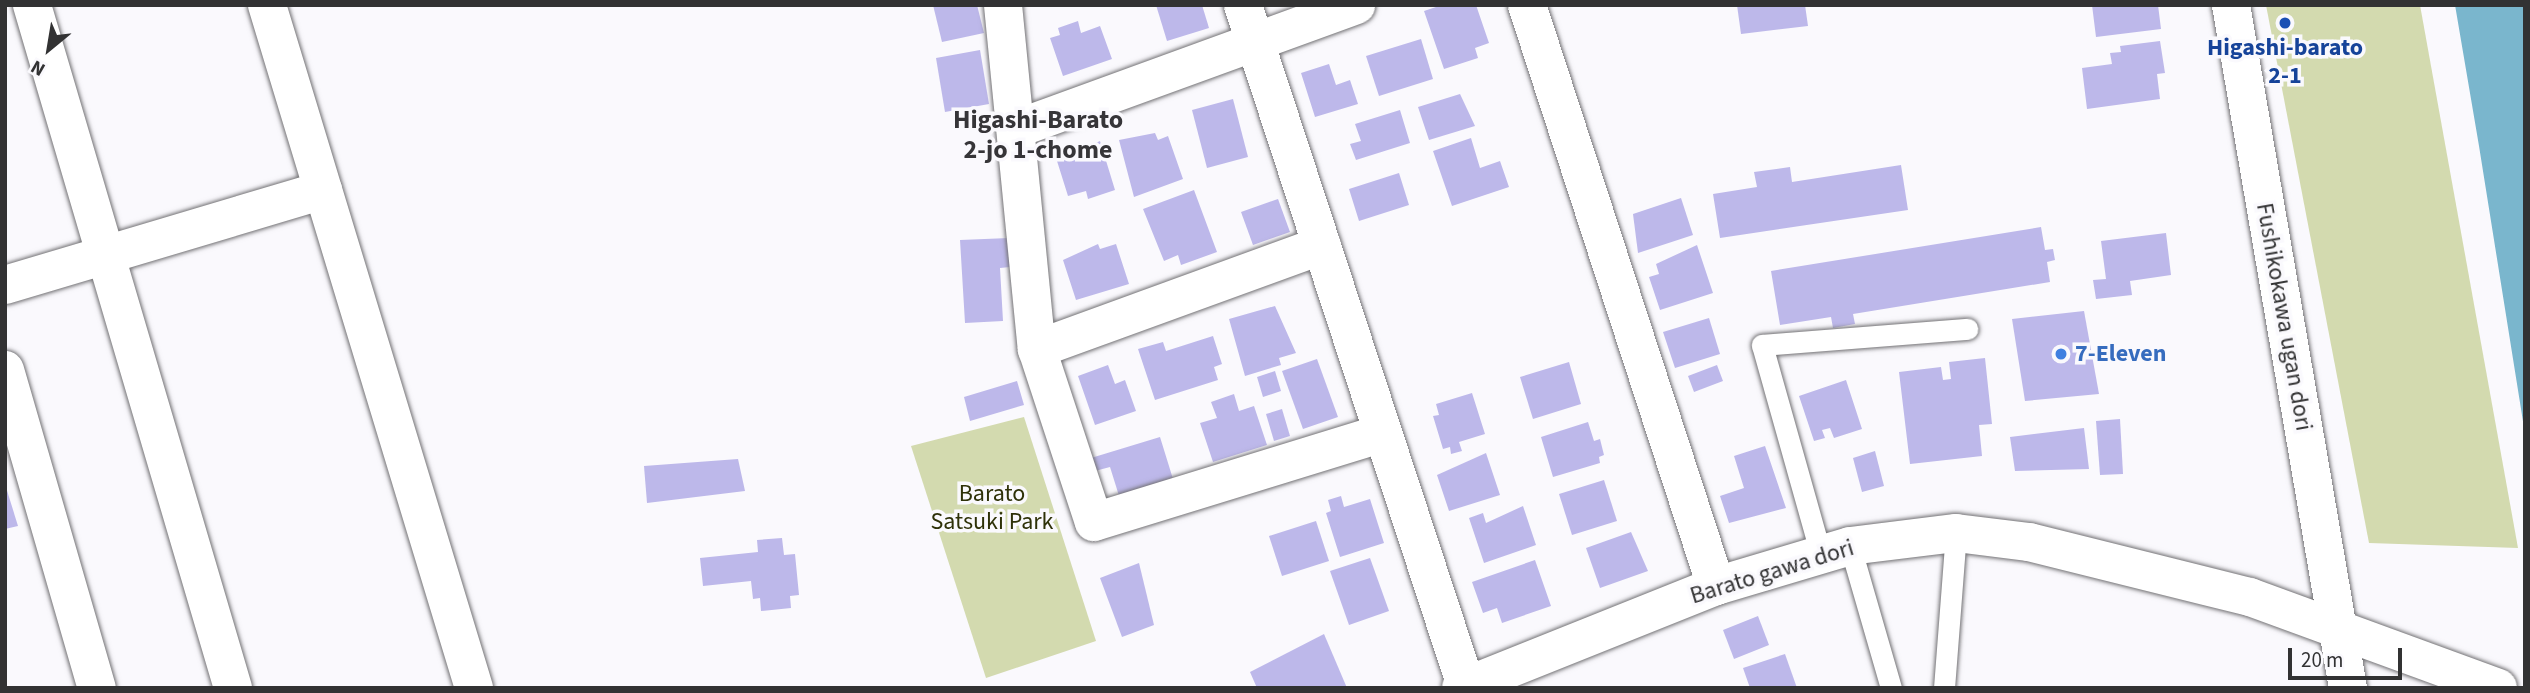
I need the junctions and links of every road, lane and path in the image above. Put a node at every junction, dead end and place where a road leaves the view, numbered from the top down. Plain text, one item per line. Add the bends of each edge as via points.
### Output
1 (32, 5) edge
2 (267, 5) edge
3 (1003, 5) edge
4 (1243, 5) edge
5 (1356, 5) edge
6 (1527, 5) edge
7 (2231, 5) edge
8 (1255, 42) junction
9 (1016, 129) junction
10 (323, 190) junction
11 (1322, 245) junction
12 (108, 256) junction
13 (5, 285) edge
14 (1967, 329) dead end
15 (1037, 349) junction
16 (5, 370) edge
17 (1383, 433) junction
18 (1956, 533) junction
19 (1835, 550) junction
20 (1716, 586) junction
21 (2338, 629) junction
22 (1463, 687) edge
23 (97, 688) edge
24 (233, 688) edge
25 (474, 688) edge
26 (1891, 688) edge
27 (1944, 688) edge
28 (2348, 688) edge
29 (2498, 688) edge

1 - 12 street
2 - 10 street
3 - 9 street
4 - 8 street
5 - 8 street
6 - 20 street
7 - 21 street, Fushikokawa ugan dori
8 - 9 street
8 - 11 street
9 - 15 street
10 - 12 street
10 - 25 street
11 - 15 street
11 - 17 street
12 - 13 street
12 - 24 street
14 - 19 lane via 1762,345
15 - 17 street via 1094,522
16 - 23 street
17 - 22 street
18 - 19 street, Barato gawa dori
18 - 21 street, Barato gawa dori via 2029,542 2250,597
18 - 27 lane
19 - 20 street, Barato gawa dori
19 - 26 lane
20 - 22 street, Barato gawa dori
21 - 28 street, Fushikokawa ugan dori
21 - 29 street, Barato gawa dori

